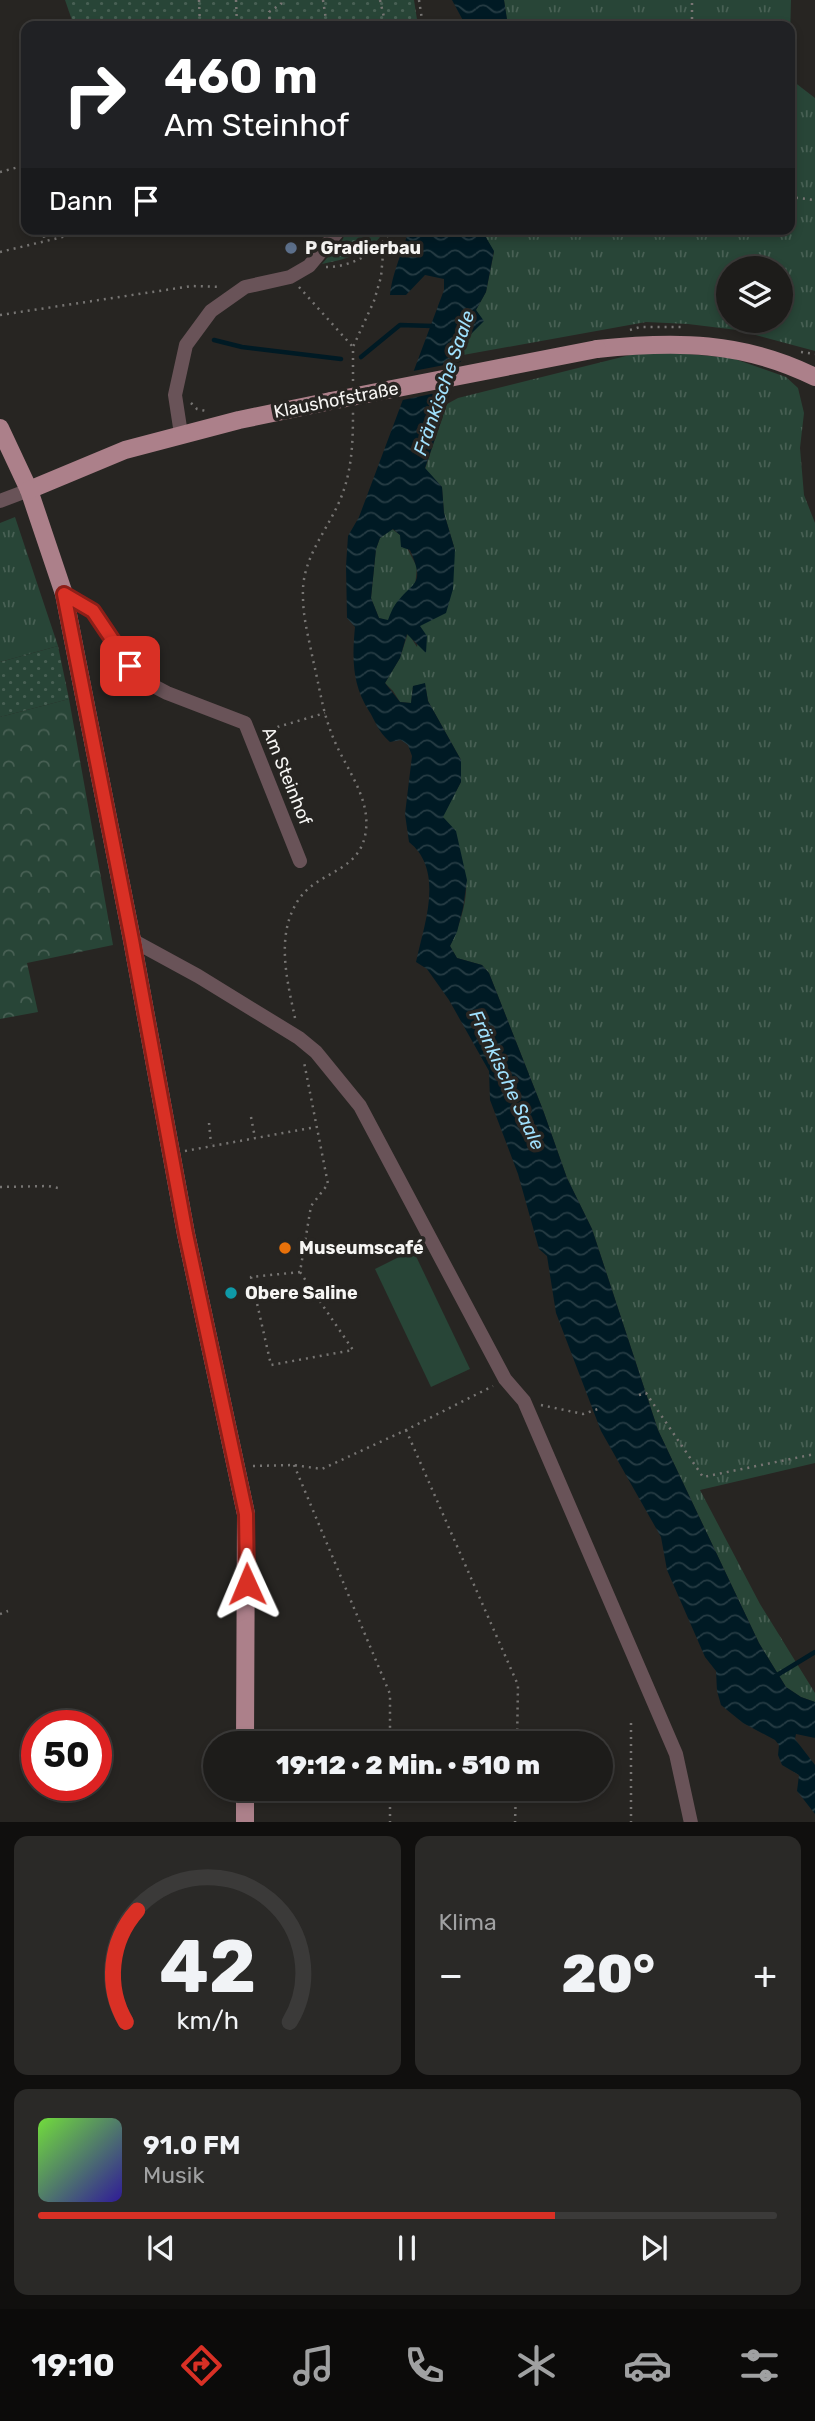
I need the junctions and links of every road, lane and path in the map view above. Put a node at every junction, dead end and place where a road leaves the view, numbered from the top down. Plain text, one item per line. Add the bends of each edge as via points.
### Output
1 (198, 0) edge
2 (236, 0) edge
3 (281, 0) edge
4 (323, 0) edge
5 (380, 0) edge
6 (419, 0) edge
7 (692, 0) edge
8 (200, 21) edge
9 (237, 21) edge
10 (270, 21) edge
11 (326, 21) edge
12 (385, 21) edge
13 (421, 21) edge
14 (692, 21) edge
15 (21, 166) edge
16 (0, 172) edge
17 (795, 198) edge
18 (815, 200) edge
19 (44, 235) edge
20 (71, 235) edge
21 (335, 235) edge
22 (389, 235) edge
23 (45, 241) junction
24 (384, 243) junction
25 (0, 252) edge
26 (309, 267) junction
27 (290, 277) junction
28 (245, 287) junction
29 (0, 315) edge
30 (353, 347) junction
31 (815, 377) edge
32 (353, 390) dead end
33 (353, 405) dead end
34 (0, 428) edge
35 (181, 434) junction
36 (29, 490) junction
37 (0, 501) edge
38 (64, 594) junction
39 (325, 713) junction
40 (250, 735) junction
41 (300, 861) dead end
42 (132, 940) junction
43 (299, 1038) junction
44 (251, 1117) dead end
45 (209, 1124) dead end
46 (316, 1127) junction
47 (255, 1138) junction
48 (211, 1146) junction
49 (170, 1153) junction
50 (0, 1187) edge
51 (58, 1188) dead end
52 (300, 1272) junction
53 (505, 1380) junction
54 (639, 1395) dead end
55 (524, 1401) junction
56 (598, 1409) dead end
57 (406, 1430) junction
58 (815, 1454) edge
59 (294, 1465) junction
60 (236, 1470) junction
61 (8, 1611) dead end
62 (0, 1614) edge
63 (631, 1723) dead end
64 (245, 1731) edge
65 (390, 1731) edge
66 (517, 1731) edge
67 (245, 1801) edge
68 (390, 1801) edge
69 (516, 1801) edge
70 (245, 1822) edge
71 (390, 1822) edge
72 (515, 1822) edge
73 (631, 1822) edge
74 (691, 1822) edge

1 - 8 path
2 - 9 path
3 - 10 path via 270,12
4 - 11 path
5 - 12 path
6 - 13 path
7 - 14 path
15 - 16 path
17 - 18 path
19 - 23 path
20 - 23 path
21 - 26 street
22 - 24 path
23 - 25 path
24 - 26 path via 365,257 332,267
24 - 30 path via 373,302
26 - 27 street
27 - 28 street
27 - 30 path
28 - 29 path via 192,286
28 - 35 street via 211,311 186,345 175,395
30 - 32 path
31 - 35 main road, Klaushofstraße, bridge via 747,351 705,345 597,349
33 - 39 path via 349,473 303,576 304,618
34 - 36 main road
35 - 36 main road, Klaushofstraße via 125,450
36 - 37 street
36 - 38 main road
38 - 40 street, Am Steinhof via 93,611 146,682 245,723
38 - 42 main road
39 - 40 path
39 - 43 path via 363,803 366,832 345,868 300,897 292,911 285,952
40 - 41 street, Am Steinhof
42 - 43 street
42 - 49 main road
43 - 46 path
43 - 53 street via 360,1106
44 - 47 path
45 - 48 path
46 - 47 path
46 - 52 path via 328,1184 311,1206
47 - 48 path
48 - 49 path
49 - 60 main road
50 - 51 path
52 - 52 path via 251,1277 271,1365 353,1349
53 - 55 street
53 - 57 path
54 - 58 path via 646,1393 703,1478
55 - 56 path via 583,1414
55 - 74 street via 676,1754
57 - 59 path via 322,1469
57 - 66 path via 518,1685
59 - 60 path
59 - 65 path via 390,1694
60 - 64 main road via 246,1514
61 - 62 path
63 - 73 path
67 - 70 main road
68 - 71 path
69 - 72 path

